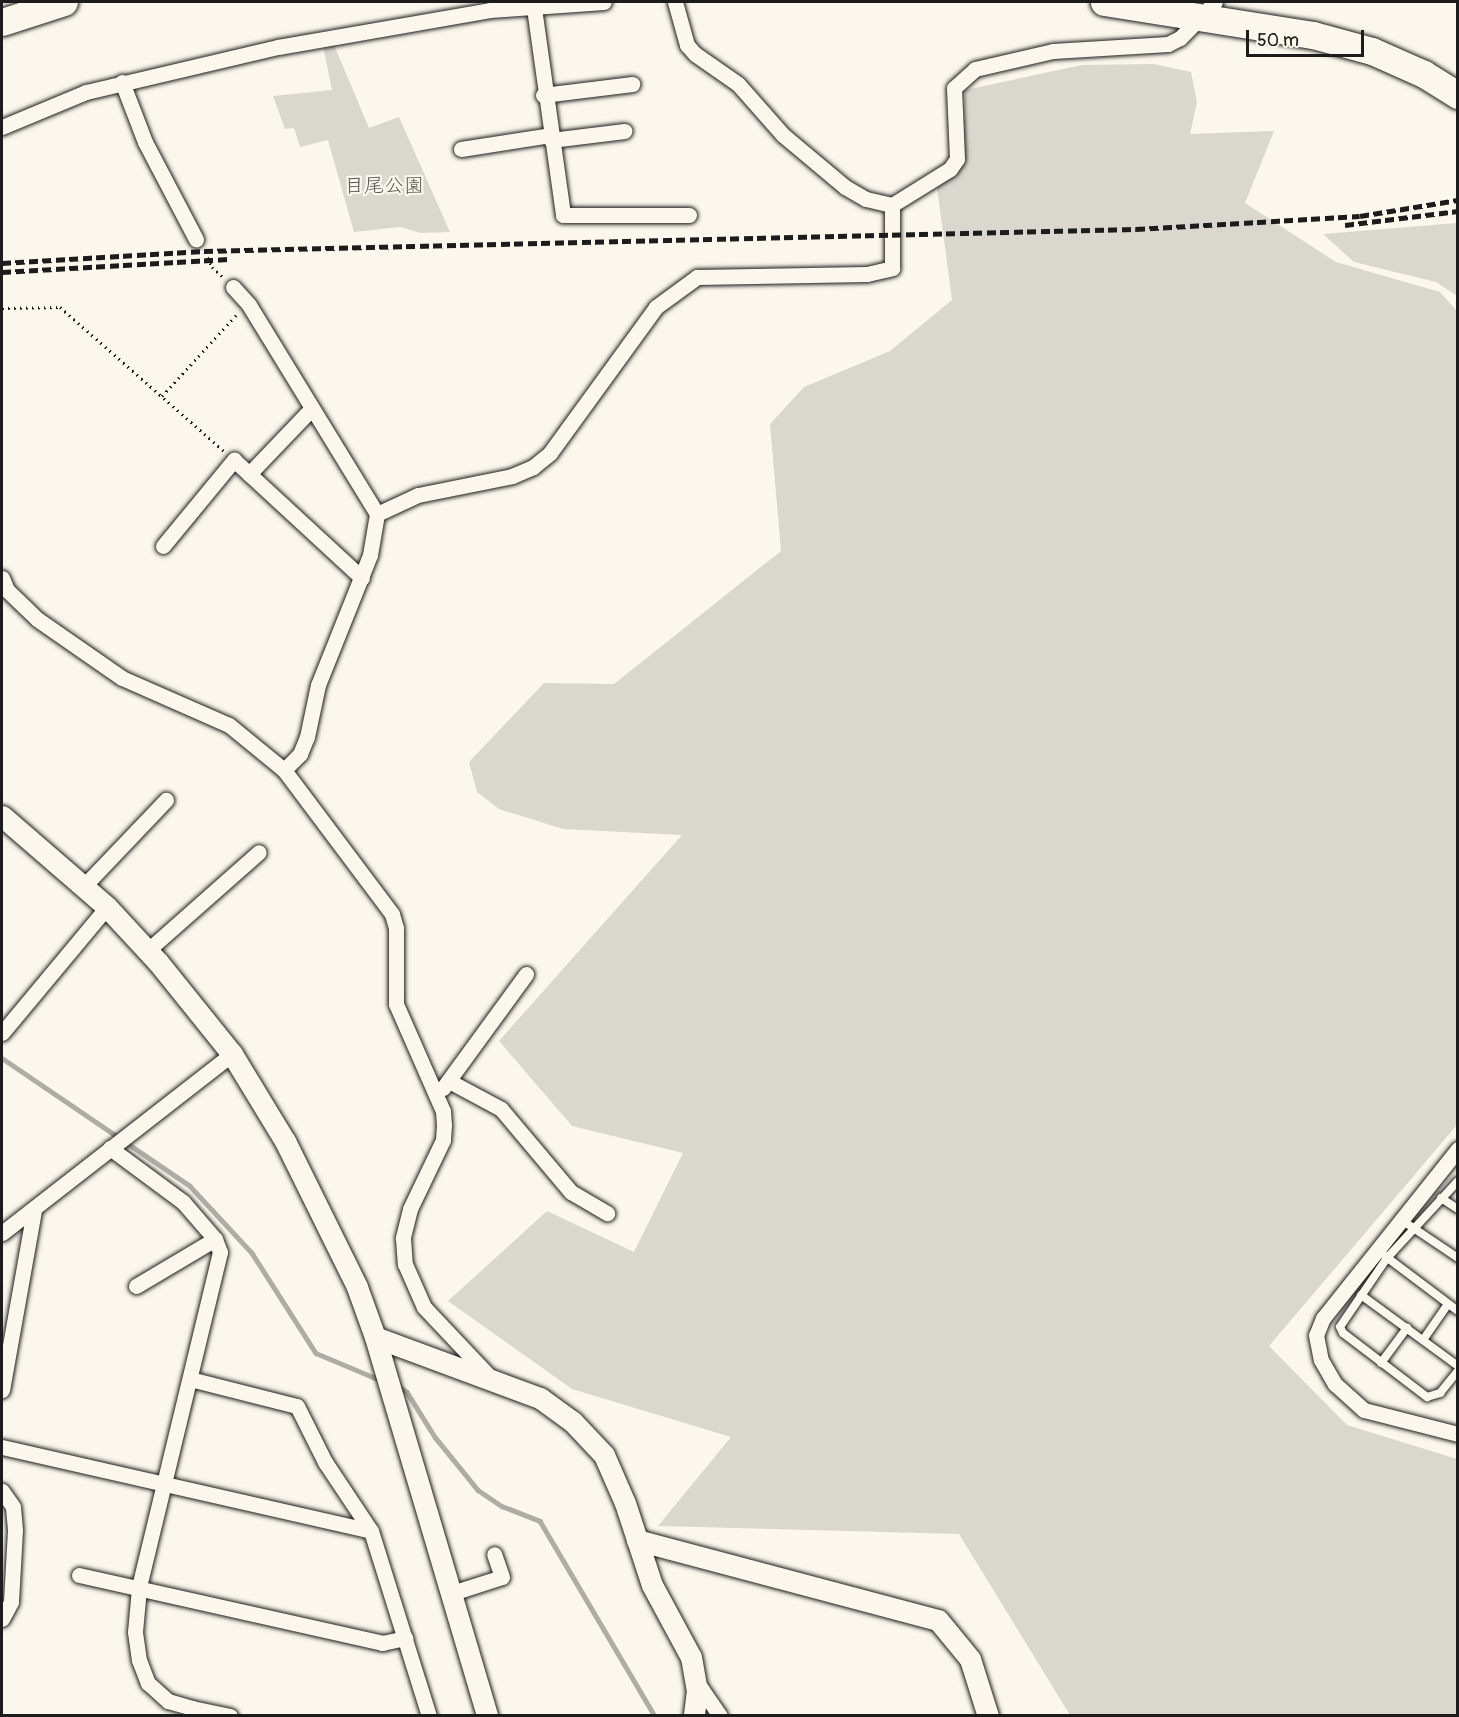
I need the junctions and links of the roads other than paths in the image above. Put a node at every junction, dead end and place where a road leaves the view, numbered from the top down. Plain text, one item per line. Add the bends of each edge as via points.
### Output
1 (64, 2) edge
2 (604, 2) edge
3 (675, 2) edge
4 (1104, 2) edge
5 (534, 8) junction
6 (1209, 9) edge
7 (2, 22) edge
8 (122, 82) junction
9 (632, 84) dead end
10 (543, 95) junction
11 (1458, 95) edge
12 (2, 127) edge
13 (624, 131) dead end
14 (551, 137) junction
15 (461, 149) dead end
16 (892, 206) junction
17 (689, 215) dead end
18 (196, 240) road end
19 (233, 287) road end
20 (312, 408) junction
21 (249, 474) junction
22 (377, 514) junction
23 (163, 546) dead end
24 (362, 578) junction
25 (3, 588) edge
26 (284, 770) junction
27 (166, 800) dead end
28 (3, 821) edge
29 (259, 852) dead end
30 (84, 886) junction
31 (107, 907) junction
32 (147, 951) junction
33 (526, 974) dead end
34 (2, 1033) edge
35 (232, 1054) junction
36 (448, 1081) junction
37 (436, 1098) junction
38 (110, 1148) junction
39 (1458, 1149) edge
40 (1458, 1181) edge
41 (1440, 1197) junction
42 (1458, 1209) edge
43 (34, 1210) junction
44 (607, 1213) dead end
45 (1406, 1224) junction
46 (2, 1233) edge
47 (215, 1239) junction
48 (1382, 1253) junction
49 (1458, 1258) edge
50 (136, 1286) dead end
51 (1362, 1294) junction
52 (1458, 1297) edge
53 (1452, 1307) edge
54 (1407, 1328) junction
55 (375, 1337) junction
56 (1423, 1340) junction
57 (1381, 1363) junction
58 (1458, 1366) edge
59 (1458, 1371) edge
60 (492, 1378) junction
61 (190, 1379) junction
62 (2, 1390) edge
63 (1458, 1434) edge
64 (2, 1447) edge
65 (164, 1487) junction
66 (2, 1491) edge
67 (371, 1531) junction
68 (637, 1540) junction
69 (494, 1554) dead end
70 (79, 1575) dead end
71 (139, 1588) junction
72 (452, 1593) junction
73 (2, 1619) edge
74 (405, 1638) junction
75 (696, 1681) junction
76 (194, 1712) edge
77 (230, 1716) edge
78 (429, 1716) edge
79 (487, 1716) edge
80 (694, 1716) edge
81 (720, 1716) edge
82 (988, 1716) edge

1 - 7 highway
2 - 5 street
3 - 16 street via 687,45 695,54 738,84 783,135 845,187 866,199
4 - 6 highway
5 - 8 street via 490,10 363,32
5 - 10 street
6 - 11 highway via 1372,51 1424,74
6 - 16 street via 1168,44 1053,51 975,69 954,88 957,159 950,169
8 - 12 street via 86,92
8 - 18 street via 145,142
9 - 10 street
10 - 14 street
13 - 14 street
14 - 15 street
14 - 17 street via 563,215
16 - 22 street via 892,268 867,274 697,277 656,307 550,453 533,467 512,476 418,495
19 - 20 street via 249,305
20 - 21 street
20 - 22 street
21 - 23 street via 234,460
21 - 24 street
22 - 24 street
24 - 26 street via 326,663 307,737 300,754
25 - 26 street via 37,620 122,678 229,725
26 - 37 street via 392,914 396,928 396,1004
27 - 30 street
28 - 30 street
29 - 32 street
30 - 31 street
31 - 32 street
31 - 34 street
32 - 35 street
33 - 36 street
35 - 38 street
35 - 55 street via 290,1151 357,1287
36 - 37 street
36 - 44 street via 501,1109 571,1192
37 - 60 street via 443,1111 443,1140 410,1209 403,1238 405,1264 424,1307
38 - 43 street
38 - 47 street via 183,1202
39 - 45 street
40 - 41 lane
41 - 42 lane
41 - 45 lane
43 - 46 street
43 - 62 street
45 - 48 street
45 - 49 lane
47 - 50 street
47 - 61 street via 220,1252
48 - 51 lane
48 - 53 lane
48 - 63 street via 1323,1318 1316,1335 1321,1360 1335,1384 1364,1410
51 - 54 lane
51 - 57 lane via 1340,1327
52 - 53 lane
53 - 56 lane
54 - 56 lane
54 - 57 lane
55 - 60 street
55 - 72 street
56 - 58 lane
57 - 59 lane via 1427,1397 1440,1393
60 - 68 street via 540,1398 582,1431 604,1455
61 - 65 street
61 - 67 street via 297,1406 325,1462
64 - 65 street
65 - 67 street
65 - 71 street
66 - 73 street via 13,1507 15,1530 11,1602
67 - 74 street
68 - 75 street via 652,1585 691,1657
68 - 82 street via 938,1620 970,1659
69 - 72 street via 502,1577
70 - 71 street
71 - 74 street via 382,1643
71 - 76 street via 135,1632 139,1660 148,1683 168,1701
72 - 79 street
74 - 78 street
75 - 80 street
75 - 81 street
76 - 77 street

